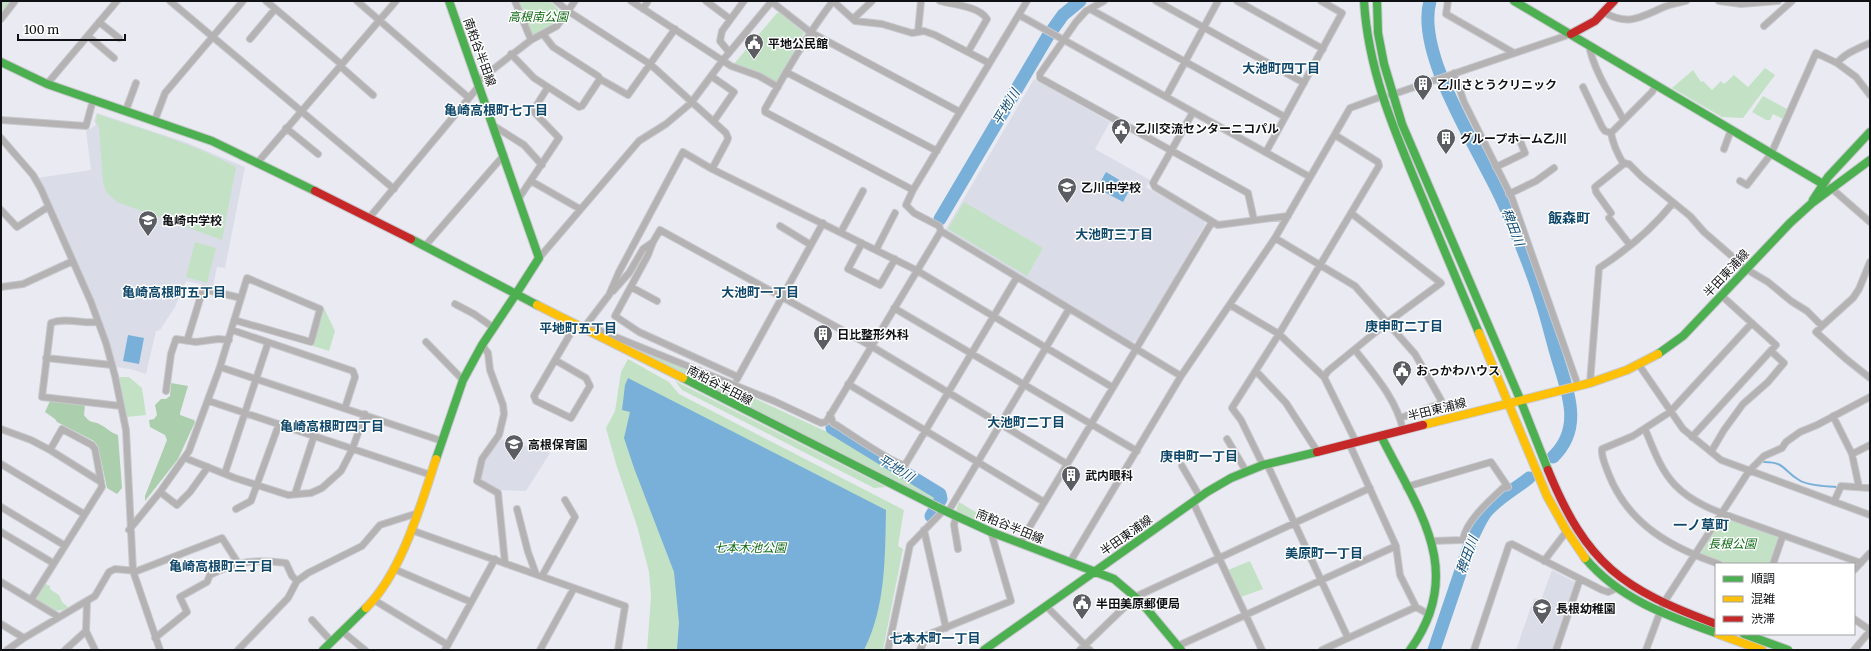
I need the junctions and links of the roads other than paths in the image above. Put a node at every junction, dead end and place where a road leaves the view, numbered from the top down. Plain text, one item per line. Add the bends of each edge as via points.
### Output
1 (15, 1) edge
2 (116, 1) edge
3 (170, 1) edge
4 (242, 1) edge
5 (266, 1) edge
6 (357, 1) edge
7 (396, 1) edge
8 (449, 1) edge
9 (515, 1) edge
10 (556, 1) edge
11 (575, 1) edge
12 (631, 1) edge
13 (648, 1) edge
14 (706, 1) edge
15 (744, 1) edge
16 (772, 1) edge
17 (833, 1) edge
18 (872, 1) edge
19 (921, 1) edge
20 (940, 1) edge
21 (1027, 1) edge
22 (1104, 1) edge
23 (1156, 1) edge
24 (1218, 1) edge
25 (1237, 1) edge
26 (1321, 1) edge
27 (1364, 1) edge
28 (1377, 1) edge
29 (1448, 1) edge
30 (1514, 1) edge
31 (1614, 1) edge
32 (1686, 1) edge
33 (1719, 1) edge
34 (1778, 1) edge
35 (1792, 1) edge
36 (275, 9) junction
37 (643, 9) junction
38 (1090, 9) junction
39 (568, 11) junction
40 (1605, 12) junction
41 (1019, 15) junction
42 (1, 19) edge
43 (730, 19) junction
44 (853, 19) junction
45 (380, 20) junction
46 (100, 22) junction
47 (1764, 26) dead end
48 (1203, 27) junction
49 (675, 28) junction
50 (810, 32) junction
51 (918, 32) junction
52 (543, 34) junction
53 (1570, 34) junction
54 (88, 36) junction
55 (213, 36) junction
56 (119, 38) dead end
57 (250, 39) dead end
58 (1061, 39) junction
59 (531, 40) junction
60 (1870, 43) edge
61 (1589, 46) junction
62 (1323, 49) junction
63 (729, 52) junction
64 (968, 52) junction
65 (1514, 53) junction
66 (511, 54) junction
67 (114, 58) dead end
68 (723, 60) junction
69 (1186, 61) junction
70 (1, 62) edge
71 (1837, 62) junction
72 (989, 63) junction
73 (650, 64) junction
74 (340, 65) junction
75 (786, 72) junction
76 (1453, 74) junction
77 (711, 76) junction
78 (600, 79) junction
79 (1304, 82) junction
80 (136, 83) dead end
81 (48, 84) junction
82 (478, 84) junction
83 (1656, 85) junction
84 (548, 87) junction
85 (778, 87) junction
86 (1584, 87) dead end
87 (1391, 94) junction
88 (373, 95) dead end
89 (1870, 95) edge
90 (1382, 96) junction
91 (1166, 97) junction
92 (470, 98) junction
93 (93, 100) junction
94 (691, 103) junction
95 (126, 110) junction
96 (301, 111) junction
97 (960, 112) junction
98 (1193, 112) junction
99 (1285, 117) junction
100 (1623, 119) junction
101 (1, 120) edge
102 (155, 120) junction
103 (714, 121) junction
104 (494, 126) junction
105 (286, 128) junction
106 (1731, 130) junction
107 (1870, 132) edge
108 (1611, 133) junction
109 (1335, 135) junction
110 (1, 138) edge
111 (1519, 138) dead end
112 (1724, 149) dead end
113 (937, 151) junction
114 (1171, 151) junction
115 (1266, 152) junction
116 (318, 154) dead end
117 (1771, 154) junction
118 (504, 155) junction
119 (1870, 160) edge
120 (258, 162) junction
121 (1625, 163) junction
122 (542, 164) junction
123 (1496, 167) junction
124 (712, 168) junction
125 (1554, 168) dead end
126 (1310, 177) junction
127 (531, 180) junction
128 (1740, 181) dead end
129 (1824, 184) junction
130 (1834, 188) junction
131 (394, 189) junction
132 (913, 190) junction
133 (863, 191) dead end
134 (1509, 194) junction
135 (519, 198) junction
136 (1673, 203) junction
137 (1812, 203) junction
138 (48, 208) junction
139 (580, 209) junction
140 (1, 210) edge
141 (895, 213) dead end
142 (1352, 213) junction
143 (1288, 216) junction
144 (369, 218) junction
145 (1254, 220) junction
146 (1212, 222) junction
147 (1870, 222) edge
148 (823, 223) junction
149 (780, 226) dead end
150 (941, 231) junction
151 (841, 232) junction
152 (1275, 238) junction
153 (652, 242) junction
154 (862, 243) junction
155 (811, 245) junction
156 (1630, 245) junction
157 (426, 246) junction
158 (876, 250) junction
159 (539, 258) junction
160 (895, 259) junction
161 (73, 261) junction
162 (1870, 262) edge
163 (1319, 265) junction
164 (916, 270) junction
165 (1745, 270) junction
166 (1016, 277) junction
167 (1, 287) edge
168 (631, 287) junction
169 (516, 294) junction
170 (609, 295) junction
171 (1722, 296) junction
172 (783, 297) junction
173 (241, 298) junction
174 (657, 301) dead end
175 (456, 304) dead end
176 (1230, 305) junction
177 (894, 308) junction
178 (1069, 309) junction
179 (994, 316) junction
180 (234, 320) junction
181 (98, 322) junction
182 (1388, 322) junction
183 (1752, 323) junction
184 (581, 325) junction
185 (1822, 326) junction
186 (494, 328) junction
187 (232, 330) junction
188 (1279, 334) junction
189 (229, 340) junction
190 (187, 341) junction
191 (426, 342) dead end
192 (268, 343) junction
193 (482, 346) junction
194 (871, 346) junction
195 (1046, 348) junction
196 (1136, 348) junction
197 (1355, 350) junction
198 (1771, 350) junction
199 (970, 354) junction
200 (46, 358) junction
201 (555, 360) junction
202 (112, 365) junction
203 (1639, 365) junction
204 (220, 367) junction
205 (1256, 371) junction
206 (1181, 376) junction
207 (1324, 376) junction
208 (738, 377) junction
209 (257, 378) junction
210 (1870, 378) edge
211 (462, 380) junction
212 (1577, 383) junction
213 (1590, 383) junction
214 (734, 384) junction
215 (848, 384) junction
216 (1024, 384) junction
217 (1112, 387) junction
218 (166, 391) dead end
219 (947, 392) junction
220 (1870, 397) edge
221 (1520, 400) junction
222 (208, 402) junction
223 (1508, 403) junction
224 (121, 406) junction
225 (345, 408) junction
226 (1670, 412) junction
227 (245, 413) junction
228 (365, 414) junction
229 (830, 414) junction
230 (1833, 416) junction
231 (1400, 418) junction
232 (279, 424) junction
233 (1000, 424) junction
234 (1090, 424) junction
235 (1, 429) edge
236 (1644, 429) junction
237 (1403, 430) junction
238 (924, 431) junction
239 (314, 436) junction
240 (1381, 436) junction
241 (1692, 437) junction
242 (1227, 439) dead end
243 (442, 441) junction
244 (1353, 442) junction
245 (1870, 444) edge
246 (50, 450) junction
247 (352, 450) junction
248 (1136, 451) junction
249 (1317, 451) junction
250 (1711, 452) junction
251 (1852, 454) junction
252 (185, 458) junction
253 (978, 463) junction
254 (1, 464) edge
255 (1067, 464) junction
256 (1265, 464) junction
257 (1182, 466) dead end
258 (208, 467) junction
259 (1246, 471) junction
260 (1749, 471) junction
261 (225, 473) junction
262 (431, 475) junction
263 (101, 482) junction
264 (258, 485) junction
265 (1406, 487) junction
266 (1859, 487) junction
267 (1370, 488) junction
268 (1870, 488) edge
269 (160, 492) junction
270 (295, 494) junction
271 (565, 500) dead end
272 (1197, 500) junction
273 (1044, 502) junction
274 (1834, 502) junction
275 (1, 508) edge
276 (236, 509) dead end
277 (517, 509) dead end
278 (941, 509) junction
279 (418, 513) junction
280 (1721, 513) junction
281 (84, 514) junction
282 (1870, 515) edge
283 (956, 516) junction
284 (1295, 523) junction
285 (129, 530) junction
286 (411, 530) junction
287 (924, 530) junction
288 (1, 532) edge
289 (991, 532) junction
290 (1566, 532) junction
291 (1783, 535) junction
292 (1432, 541) junction
293 (1020, 543) junction
294 (64, 545) junction
295 (1396, 546) junction
296 (958, 549) dead end
297 (1870, 552) edge
298 (1694, 555) junction
299 (1220, 558) junction
300 (495, 559) junction
301 (1544, 561) junction
302 (505, 562) junction
303 (1070, 562) junction
304 (53, 563) junction
305 (238, 563) junction
306 (1716, 563) edge
307 (1773, 563) edge
308 (1860, 563) junction
309 (394, 569) junction
310 (1855, 569) edge
311 (133, 571) junction
312 (1095, 572) junction
313 (539, 575) junction
314 (1580, 578) junction
315 (1321, 580) junction
316 (297, 581) junction
317 (1, 582) edge
318 (574, 588) junction
319 (1617, 588) junction
320 (1135, 597) junction
321 (31, 600) junction
322 (374, 600) junction
323 (87, 602) junction
324 (471, 602) junction
325 (1663, 604) junction
326 (1046, 606) junction
327 (1416, 607) junction
328 (1660, 613) junction
329 (1246, 615) junction
330 (1430, 615) junction
331 (59, 617) junction
332 (312, 620) dead end
333 (1855, 620) edge
334 (1, 624) edge
335 (1715, 624) edge
336 (946, 628) junction
337 (1870, 630) edge
338 (86, 631) junction
339 (343, 632) junction
340 (1715, 633) edge
341 (891, 635) junction
342 (927, 635) junction
343 (1720, 635) edge
344 (1747, 635) edge
345 (24, 638) junction
346 (155, 638) junction
347 (1348, 638) junction
348 (332, 642) junction
349 (1085, 645) junction
350 (447, 647) edge
351 (1178, 649) edge
352 (8, 650) edge
353 (65, 650) edge
354 (95, 650) edge
355 (160, 650) edge
356 (238, 650) edge
357 (323, 650) edge
358 (365, 650) edge
359 (540, 650) edge
360 (618, 650) edge
361 (888, 650) edge
362 (920, 650) edge
363 (984, 650) edge
364 (1080, 650) edge
365 (1090, 650) edge
366 (1262, 650) edge
367 (1322, 650) edge
368 (1410, 650) edge
369 (1474, 650) edge
370 (1556, 650) edge
371 (1646, 650) edge
372 (1762, 650) edge
373 (1788, 650) edge
374 (1854, 650) edge

1 - 42 street
2 - 46 street
3 - 55 street
4 - 55 street
5 - 36 street
6 - 45 street
7 - 45 street
8 - 82 street, 南粕谷半田線
9 - 59 street
10 - 39 street
11 - 39 street
12 - 37 street
13 - 37 street
14 - 43 street
15 - 43 street
16 - 50 street
16 - 63 street
17 - 44 street
17 - 50 street
18 - 44 street
19 - 51 street
20 - 64 street via 973,8 986,16
21 - 41 street
22 - 38 street
23 - 48 street
24 - 48 street
25 - 62 street
26 - 62 street via 1342,13
27 - 90 street via 1370,54
28 - 87 street via 1380,50
29 - 65 street via 1446,14
30 - 53 street
31 - 40 street
32 - 40 street via 1629,20 1614,18
33 - 34 street via 1741,4
35 - 47 street
36 - 57 street
36 - 74 street
37 - 49 street
38 - 58 street
38 - 69 street
39 - 52 street via 557,26
39 - 73 street
40 - 53 street via 1580,31
41 - 58 street
41 - 72 street
43 - 63 street via 722,31 720,41
44 - 51 street via 912,33
45 - 74 street
45 - 92 street
46 - 54 street
46 - 56 street
48 - 69 street
48 - 79 street
49 - 68 street
49 - 73 street
50 - 75 street
50 - 97 street
51 - 64 street via 935,34
52 - 59 street
52 - 78 street via 553,47
53 - 61 street
53 - 65 street
54 - 67 street
54 - 81 street
55 - 96 street
55 - 102 street via 165,93
58 - 91 street
58 - 114 street via 1040,78
59 - 66 street
60 - 71 street
61 - 83 street
61 - 100 street via 1590,53
62 - 79 street
63 - 68 street
64 - 72 street
65 - 76 street
66 - 82 street
66 - 84 street via 534,78
68 - 77 street
68 - 85 street
69 - 91 street
69 - 99 street
70 - 81 street, 南粕谷半田線
71 - 89 street via 1856,77
71 - 117 street via 1816,53
72 - 97 street
73 - 78 street via 628,95
73 - 94 street
74 - 88 street
74 - 96 street
75 - 85 street
75 - 113 street
76 - 87 street
76 - 123 street
77 - 94 street
77 - 103 street via 734,92
78 - 84 street via 579,107
79 - 99 street
80 - 95 street
81 - 93 street, 南粕谷半田線
82 - 92 street
82 - 104 street, 南粕谷半田線
83 - 100 street via 1652,92
83 - 106 street
84 - 122 street via 533,111 559,138
85 - 132 street via 765,112
86 - 108 street via 1602,128
87 - 221 street via 1414,154
90 - 109 street via 1350,108
90 - 223 street
91 - 98 street
92 - 131 street
93 - 95 street, 南粕谷半田線
93 - 101 street via 86,126
94 - 103 street
94 - 139 street via 666,124 639,141
95 - 102 street, 南粕谷半田線
96 - 105 street
96 - 131 street
97 - 113 street
98 - 114 street
98 - 115 street
99 - 115 street
100 - 108 street
102 - 120 street, 南粕谷半田線 via 212,141
103 - 124 street via 728,138
104 - 118 street, 南粕谷半田線
104 - 122 street via 524,145
105 - 116 street
105 - 120 street
106 - 112 street
106 - 117 street
107 - 129 street
108 - 121 street via 1614,145
109 - 126 street
109 - 142 street via 1378,162 1379,166
110 - 138 street via 33,175
111 - 123 street via 1525,153
113 - 132 street
114 - 145 street via 1248,193
114 - 146 street via 1153,183 1155,187
115 - 126 street
117 - 128 street via 1747,185
117 - 129 street
118 - 135 street, 南粕谷半田線
118 - 157 street
119 - 130 street, 半田東浦線
120 - 144 street, 南粕谷半田線
121 - 136 street
121 - 156 street via 1595,187 1610,216
122 - 127 street
123 - 134 street
124 - 148 street
124 - 170 street via 683,152
125 - 134 street via 1536,181
126 - 143 street
127 - 135 street
127 - 139 street
129 - 130 street
129 - 137 street
130 - 137 street, 半田東浦線
130 - 147 street
131 - 144 street
132 - 150 street via 906,205 914,213 939,226
133 - 151 street
134 - 212 street
135 - 159 street, 南粕谷半田線
136 - 156 street via 1663,216
136 - 165 street via 1690,216
137 - 165 street, 半田東浦線
138 - 140 street via 17,227
138 - 161 street
139 - 159 street
141 - 158 street
142 - 163 street
142 - 182 street via 1441,282
143 - 145 street
143 - 152 street
144 - 157 street, 南粕谷半田線
145 - 146 street via 1218,225
146 - 196 street
148 - 151 street
148 - 155 street
149 - 155 street
150 - 164 street
150 - 166 street
151 - 154 street
152 - 163 street
152 - 176 street
153 - 168 street
153 - 170 street via 643,249 629,273
153 - 172 street via 660,230
154 - 158 street
154 - 160 street via 848,269 880,286
155 - 172 street
156 - 213 street via 1599,268
157 - 169 street, 南粕谷半田線
158 - 160 street
159 - 169 street
160 - 164 street
161 - 167 street via 24,284
161 - 181 street
162 - 185 street via 1853,298
163 - 182 street via 1355,286
163 - 188 street
164 - 177 street
164 - 179 street
165 - 171 street, 半田東浦線
165 - 185 street via 1768,282 1807,311
166 - 178 street
166 - 179 street
168 - 174 street
168 - 208 street via 615,316 639,332
169 - 184 street, 南粕谷半田線
169 - 186 street
170 - 184 street
171 - 183 street
171 - 203 street, 半田東浦線 via 1671,346
172 - 194 street
172 - 208 street
173 - 180 street
173 - 180 street via 246,278 320,309 311,342
173 - 190 street via 203,288
175 - 186 street
176 - 188 street
176 - 206 street
177 - 194 street
177 - 199 street
178 - 195 street
178 - 196 street
179 - 195 street
179 - 199 street
180 - 187 street
181 - 200 street via 58,320 50,323
181 - 202 street
182 - 197 street
182 - 231 street via 1415,354 1441,400 1440,404
183 - 198 street via 1776,345
183 - 226 street
184 - 201 street
184 - 214 street
184 - 278 street, 南粕谷半田線 via 732,405
185 - 210 street via 1816,332
186 - 193 street
187 - 189 street
187 - 192 street
188 - 205 street
188 - 207 street
189 - 190 street
189 - 204 street
190 - 218 street via 176,338
191 - 211 street
192 - 209 street
192 - 225 street via 352,371 355,377
193 - 211 street
193 - 302 street via 488,353 490,370 504,414 499,435 482,459 477,481 498,493
194 - 215 street
194 - 219 street
195 - 216 street
195 - 217 street
196 - 206 street
196 - 217 street
197 - 207 street
197 - 231 street via 1381,382
198 - 241 street
198 - 250 street via 1784,363 1768,382 1743,404
199 - 216 street
199 - 219 street
200 - 202 street
200 - 224 street via 42,397
201 - 201 street via 534,396 536,401 571,418 590,386 586,378
202 - 224 street
203 - 213 street, 半田東浦線 via 1616,376
203 - 226 street
204 - 209 street
204 - 222 street
205 - 249 street via 1286,403
205 - 256 street via 1232,408
206 - 248 street
207 - 244 street
208 - 214 street
209 - 225 street
209 - 227 street
211 - 243 street
212 - 213 street, 半田東浦線
212 - 221 street, 半田東浦線
214 - 229 street via 823,423
215 - 229 street
215 - 238 street
216 - 233 street
216 - 234 street
217 - 234 street
219 - 233 street
219 - 238 street
220 - 230 street
221 - 223 street, 半田東浦線
221 - 325 street via 1566,515 1585,543 1626,583
222 - 227 street
222 - 252 street
223 - 237 street, 半田東浦線
223 - 290 street via 1538,477
224 - 285 street via 126,430
225 - 228 street
226 - 236 street
226 - 241 street
227 - 232 street
227 - 261 street
228 - 243 street
228 - 247 street
229 - 238 street via 838,426 902,465
230 - 251 street
230 - 260 street via 1800,432 1782,448 1764,456
231 - 237 street
232 - 239 street
232 - 264 street
233 - 253 street
233 - 255 street
234 - 248 street
234 - 255 street
235 - 246 street
236 - 280 street via 1656,457 1675,485 1697,502
236 - 298 street via 1602,449 1601,454 1622,500 1653,531 1678,548
237 - 240 street, 半田東浦線
238 - 253 street
239 - 247 street
239 - 270 street
240 - 244 street, 半田東浦線
240 - 265 street
241 - 250 street
242 - 259 street
243 - 262 street
244 - 249 street, 半田東浦線
244 - 267 street
245 - 251 street
246 - 263 street
246 - 263 street via 62,429 92,445
247 - 262 street
247 - 270 street via 341,471 327,484 311,493
248 - 303 street
249 - 256 street, 半田東浦線
250 - 260 street via 1721,460
251 - 266 street
252 - 258 street
252 - 269 street
253 - 273 street
253 - 278 street
254 - 281 street
255 - 273 street
256 - 259 street, 半田東浦線
256 - 284 street
257 - 272 street
258 - 261 street
258 - 269 street via 177,505
259 - 272 street, 半田東浦線
260 - 274 street
260 - 280 street
261 - 264 street
262 - 279 street
263 - 281 street via 102,487
264 - 270 street via 288,495
264 - 276 street via 251,501
265 - 292 street
265 - 292 street via 1491,462 1508,487 1503,488 1481,509 1463,540
266 - 268 street
266 - 274 street via 1841,486
267 - 284 street
267 - 295 street
269 - 285 street
271 - 313 street via 575,517
272 - 299 street
272 - 312 street, 半田東浦線
273 - 293 street
274 - 282 street
275 - 294 street
277 - 313 street via 528,552
278 - 283 street, 南粕谷半田線
278 - 287 street
279 - 286 street
279 - 316 street via 380,525 362,546
280 - 291 street
280 - 298 street
281 - 294 street
283 - 289 street, 南粕谷半田線
283 - 296 street via 954,525
284 - 299 street
284 - 315 street
285 - 311 street
286 - 300 street
286 - 309 street
287 - 336 street
287 - 341 street via 910,545
288 - 304 street
289 - 293 street, 南粕谷半田線
289 - 336 street via 1011,601
290 - 301 street
290 - 319 street via 1590,563
291 - 307 street
291 - 308 street
292 - 330 street via 1437,576
293 - 303 street, 南粕谷半田線
294 - 304 street
295 - 315 street
295 - 327 street via 1400,575
297 - 308 street
298 - 306 street
298 - 325 street
299 - 320 street
299 - 329 street
300 - 302 street
300 - 324 street
301 - 314 street
301 - 369 street via 1512,544 1509,545
302 - 313 street
303 - 312 street, 南粕谷半田線
304 - 321 street
305 - 311 street via 222,538
305 - 316 street via 286,563
305 - 346 street via 210,575 207,582 180,597 187,612
308 - 310 street
309 - 322 street
309 - 324 street
311 - 323 street via 115,569 109,572 95,596
311 - 346 street
312 - 320 street, 南粕谷半田線 via 1120,583
312 - 326 street, 半田東浦線
313 - 318 street
314 - 319 street via 1608,592
314 - 370 street
315 - 329 street
315 - 347 street
316 - 356 street via 288,598
317 - 321 street
318 - 359 street
318 - 360 street via 625,606
319 - 328 street
320 - 349 street
320 - 351 street, 南粕谷半田線
321 - 331 street
322 - 339 street
322 - 350 street
323 - 331 street
323 - 338 street
324 - 350 street
325 - 328 street
325 - 335 street
326 - 349 street
326 - 363 street, 半田東浦線
327 - 330 street
327 - 347 street
328 - 340 street
328 - 371 street
329 - 351 street via 1182,644
329 - 366 street
330 - 368 street
331 - 345 street
332 - 348 street
333 - 337 street
334 - 345 street
336 - 342 street
337 - 374 street
338 - 353 street
338 - 354 street
339 - 348 street
339 - 358 street
341 - 342 street via 915,640
341 - 361 street
342 - 362 street
343 - 372 street
344 - 373 street
345 - 352 street
346 - 355 street
347 - 367 street
348 - 357 street
349 - 364 street
349 - 365 street

